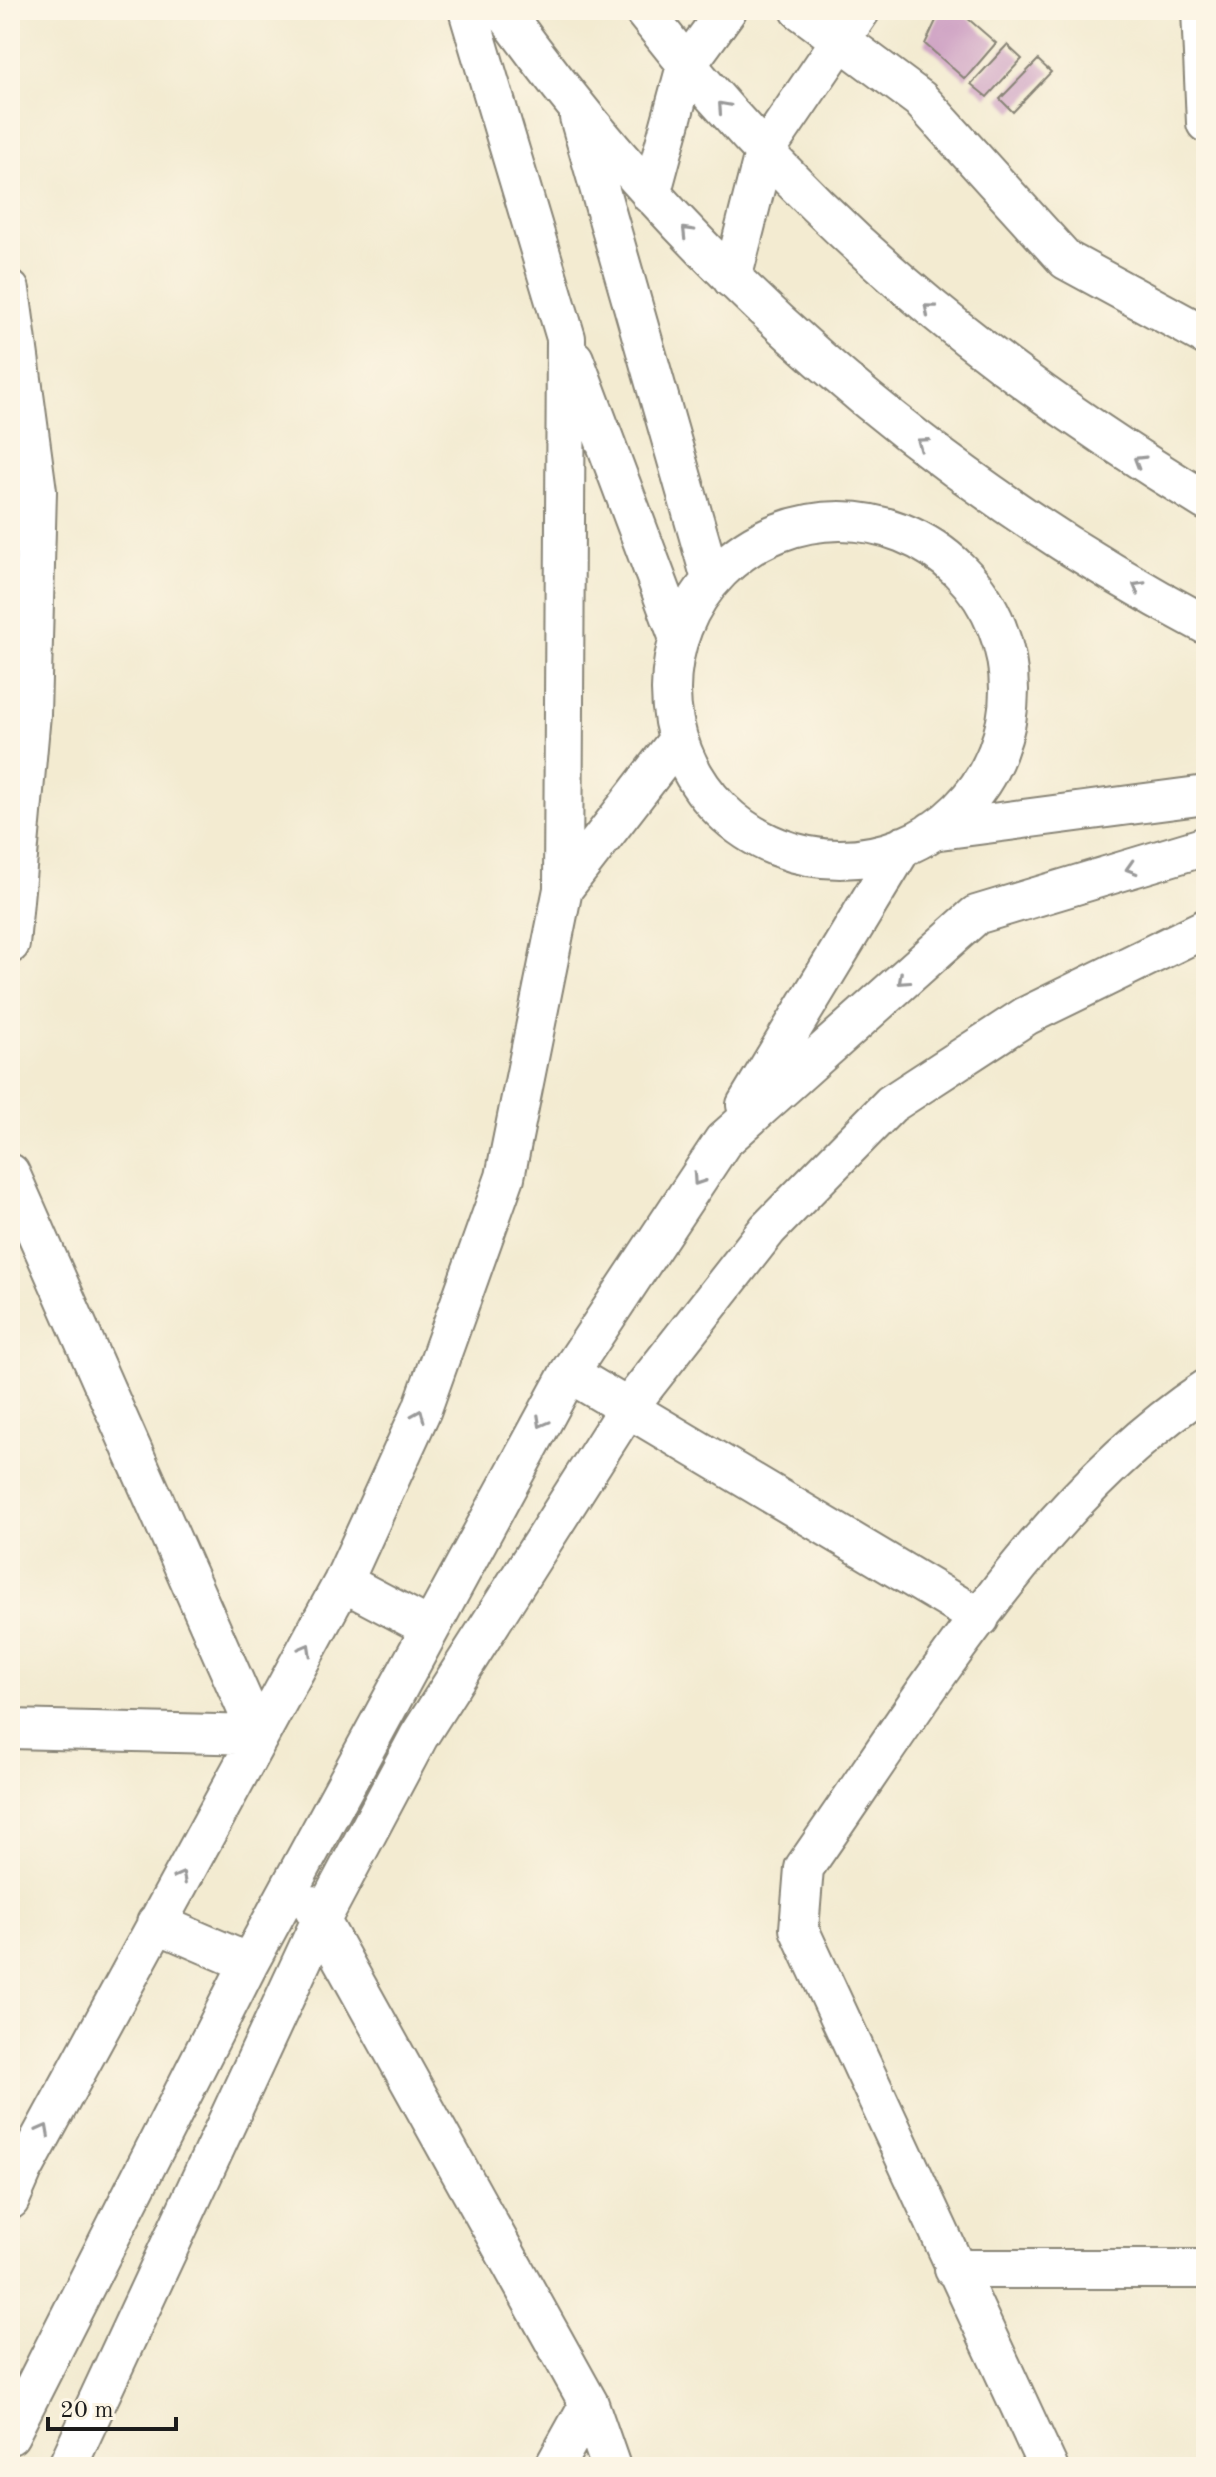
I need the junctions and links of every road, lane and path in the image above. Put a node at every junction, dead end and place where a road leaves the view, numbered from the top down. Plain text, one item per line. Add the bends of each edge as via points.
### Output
1 (468, 10) edge
2 (503, 10) edge
3 (643, 10) edge
4 (727, 10) edge
5 (800, 10) edge
6 (1201, 10) edge
7 (851, 25) edge
8 (686, 66) junction
9 (575, 105) junction
10 (1206, 123) edge
11 (764, 153) junction
12 (651, 195) junction
13 (732, 279) junction
14 (10, 290) edge
15 (1206, 336) edge
16 (566, 338) junction
17 (1206, 501) edge
18 (711, 579) junction
19 (1206, 625) edge
20 (678, 636) junction
21 (678, 740) junction
22 (1206, 795) edge
23 (918, 839) junction
24 (1206, 846) edge
25 (563, 889) junction
26 (1206, 928) edge
27 (10, 944) edge
28 (723, 1141) junction
29 (10, 1173) edge
30 (569, 1373) junction
31 (1206, 1389) edge
32 (627, 1409) junction
33 (343, 1582) junction
34 (980, 1618) junction
35 (430, 1628) junction
36 (10, 1729) edge
37 (258, 1735) junction
38 (297, 1874) junction
39 (320, 1922) junction
40 (156, 1923) junction
41 (249, 1963) junction
42 (14, 2180) edge
43 (954, 2269) junction
44 (1206, 2269) edge
45 (589, 2404) junction
46 (10, 2435) edge
47 (67, 2467) edge
48 (554, 2467) edge
49 (611, 2467) edge
50 (1048, 2467) edge

1 - 16 street
2 - 9 street
3 - 8 street
4 - 8 street
5 - 7 street
6 - 10 street
7 - 11 street
7 - 15 street via 1066,260
11 -> 8 street
8 - 12 street
9 - 12 street
9 - 18 street
11 - 13 street
17 -> 11 street via 1024,384 955,330 845,235
13 -> 12 street
19 -> 13 street via 1102,567 956,468 818,359
14 - 27 street via 37,491 31,714
16 - 20 street
16 - 25 street
18 - 20 street
18 - 23 street via 747,549 789,528 851,521 912,536 963,573 998,628 1009,682 1006,726 979,786 959,811
20 - 21 street via 670,705
21 - 23 street via 712,801 768,843 836,859 871,856
21 - 25 street
22 - 23 street
23 - 28 street
24 -> 28 street via 976,915
33 -> 25 street via 422,1409 505,1177
26 - 32 street via 1026,1016 891,1104 768,1229
28 -> 30 street
29 - 37 street
30 - 32 street
30 -> 35 street
31 - 34 street via 1157,1421 1043,1539
32 - 34 street
32 - 39 street via 419,1736
33 - 35 street
37 -> 33 street
34 - 43 street via 804,1868 800,1897 799,1929
35 - 38 street
36 - 37 street
40 -> 37 street
38 - 39 street
38 - 41 street
39 - 45 street
39 - 47 street
40 - 41 street
42 -> 40 street
41 - 46 street
43 - 44 street
43 - 50 street
45 - 48 street
45 - 49 street

